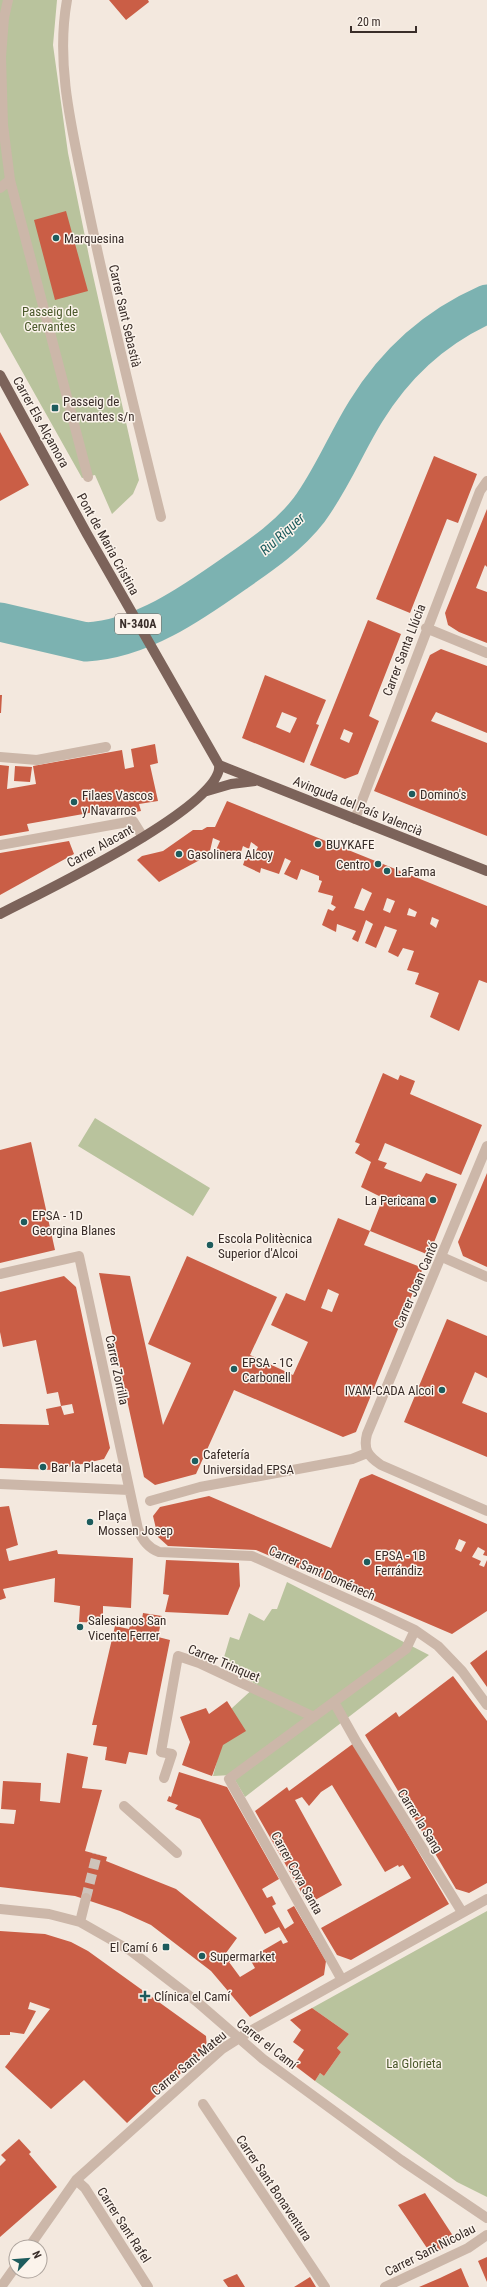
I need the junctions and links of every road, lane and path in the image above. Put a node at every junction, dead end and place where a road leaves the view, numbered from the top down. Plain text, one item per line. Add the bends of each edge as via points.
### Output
1 (8, 0) edge
2 (67, 0) edge
3 (10, 180) junction
4 (0, 188) edge
5 (0, 375) edge
6 (88, 477) dead end
7 (59, 481) joint
8 (487, 481) edge
9 (161, 517) dead end
10 (426, 628) junction
11 (487, 653) edge
12 (106, 748) dead end
13 (0, 757) edge
14 (219, 765) junction
15 (258, 781) junction
16 (207, 791) junction
17 (355, 819) junction
18 (143, 837) junction
19 (0, 844) edge
20 (487, 871) edge
21 (0, 914) edge
22 (487, 1146) edge
23 (442, 1257) junction
24 (0, 1274) edge
25 (487, 1277) edge
26 (367, 1452) junction
27 (0, 1484) edge
28 (129, 1490) junction
29 (150, 1501) dead end
30 (487, 1511) edge
31 (415, 1630) junction
32 (334, 1702) junction
33 (487, 1705) edge
34 (314, 1717) junction
35 (164, 1778) dead end
36 (124, 1806) dead end
37 (177, 1852) dead end
38 (86, 1898) tunnel mouth
39 (487, 1899) edge
40 (0, 1909) edge
41 (462, 1912) junction
42 (80, 1922) junction
43 (342, 1980) junction
44 (238, 2040) junction
45 (203, 2104) dead end
46 (76, 2180) junction
47 (487, 2218) edge
48 (487, 2235) edge
49 (35, 2239) edge
50 (8, 2277) edge
51 (1, 2287) edge
52 (148, 2287) edge
53 (325, 2287) edge
54 (384, 2287) edge

1 - 3 street via 1,57 3,125
2 - 9 street, Carrer Sant Sebastià via 63,55 70,119 105,290
3 - 4 street
3 - 6 street
5 - 7 main road, Carrer Els Alçamora
7 - 14 main road, Pont de Maria Cristina / N-340A
8 - 10 street, Carrer Santa Llúcia via 480,491
10 - 11 street
10 - 17 street, Carrer Santa Llúcia
12 - 13 street via 38,760
14 - 15 main road, Avinguda del País Valencià
14 - 16 main road, Carrer Alacant via 220,770
15 - 16 main road, Carrer Alacant via 231,784
15 - 17 main road, Avinguda del País Valencià
16 - 18 main road, Carrer Alacant via 182,813
17 - 20 main road, Avinguda del País Valencià
18 - 19 street via 133,821
18 - 21 main road, Carrer Alacant
22 - 23 street, Carrer Joan Cantó
23 - 25 street
23 - 26 street, Carrer Joan Cantó via 367,1434
24 - 28 street, Carrer Zorrilla via 79,1256
26 - 29 street via 352,1459 200,1487
26 - 30 street via 381,1465
27 - 28 street
28 - 31 street, Carrer Sant Doménech via 141,1537 152,1549 159,1552 252,1556
31 - 32 street via 406,1649
31 - 33 street, Carrer Sant Doménech via 438,1646 462,1671
32 - 34 street
32 - 41 street, Carrer la Sang via 356,1743
34 - 35 street, Carrer Trinquet via 178,1656 161,1752 172,1754
34 - 43 street, Carrer Cova Santa via 229,1779
36 - 37 street
38 - 42 street
39 - 41 street, Carrer Sant Mateu
40 - 42 street, Carrer el Camí via 49,1914
41 - 43 street, Carrer Sant Mateu
42 - 44 street, Carrer el Camí via 131,1951 196,2001
43 - 44 street, Carrer Sant Mateu
44 - 46 street, Carrer Sant Mateu via 222,2049
44 - 47 street, Carrer el Camí via 401,2160
45 - 53 street, Carrer Sant Bonaventura
46 - 49 street, Carrer Sant Mateu
46 - 52 street, Carrer Sant Rafel via 85,2188
48 - 54 street, Carrer Sant Nicolau via 468,2248
50 - 51 street

